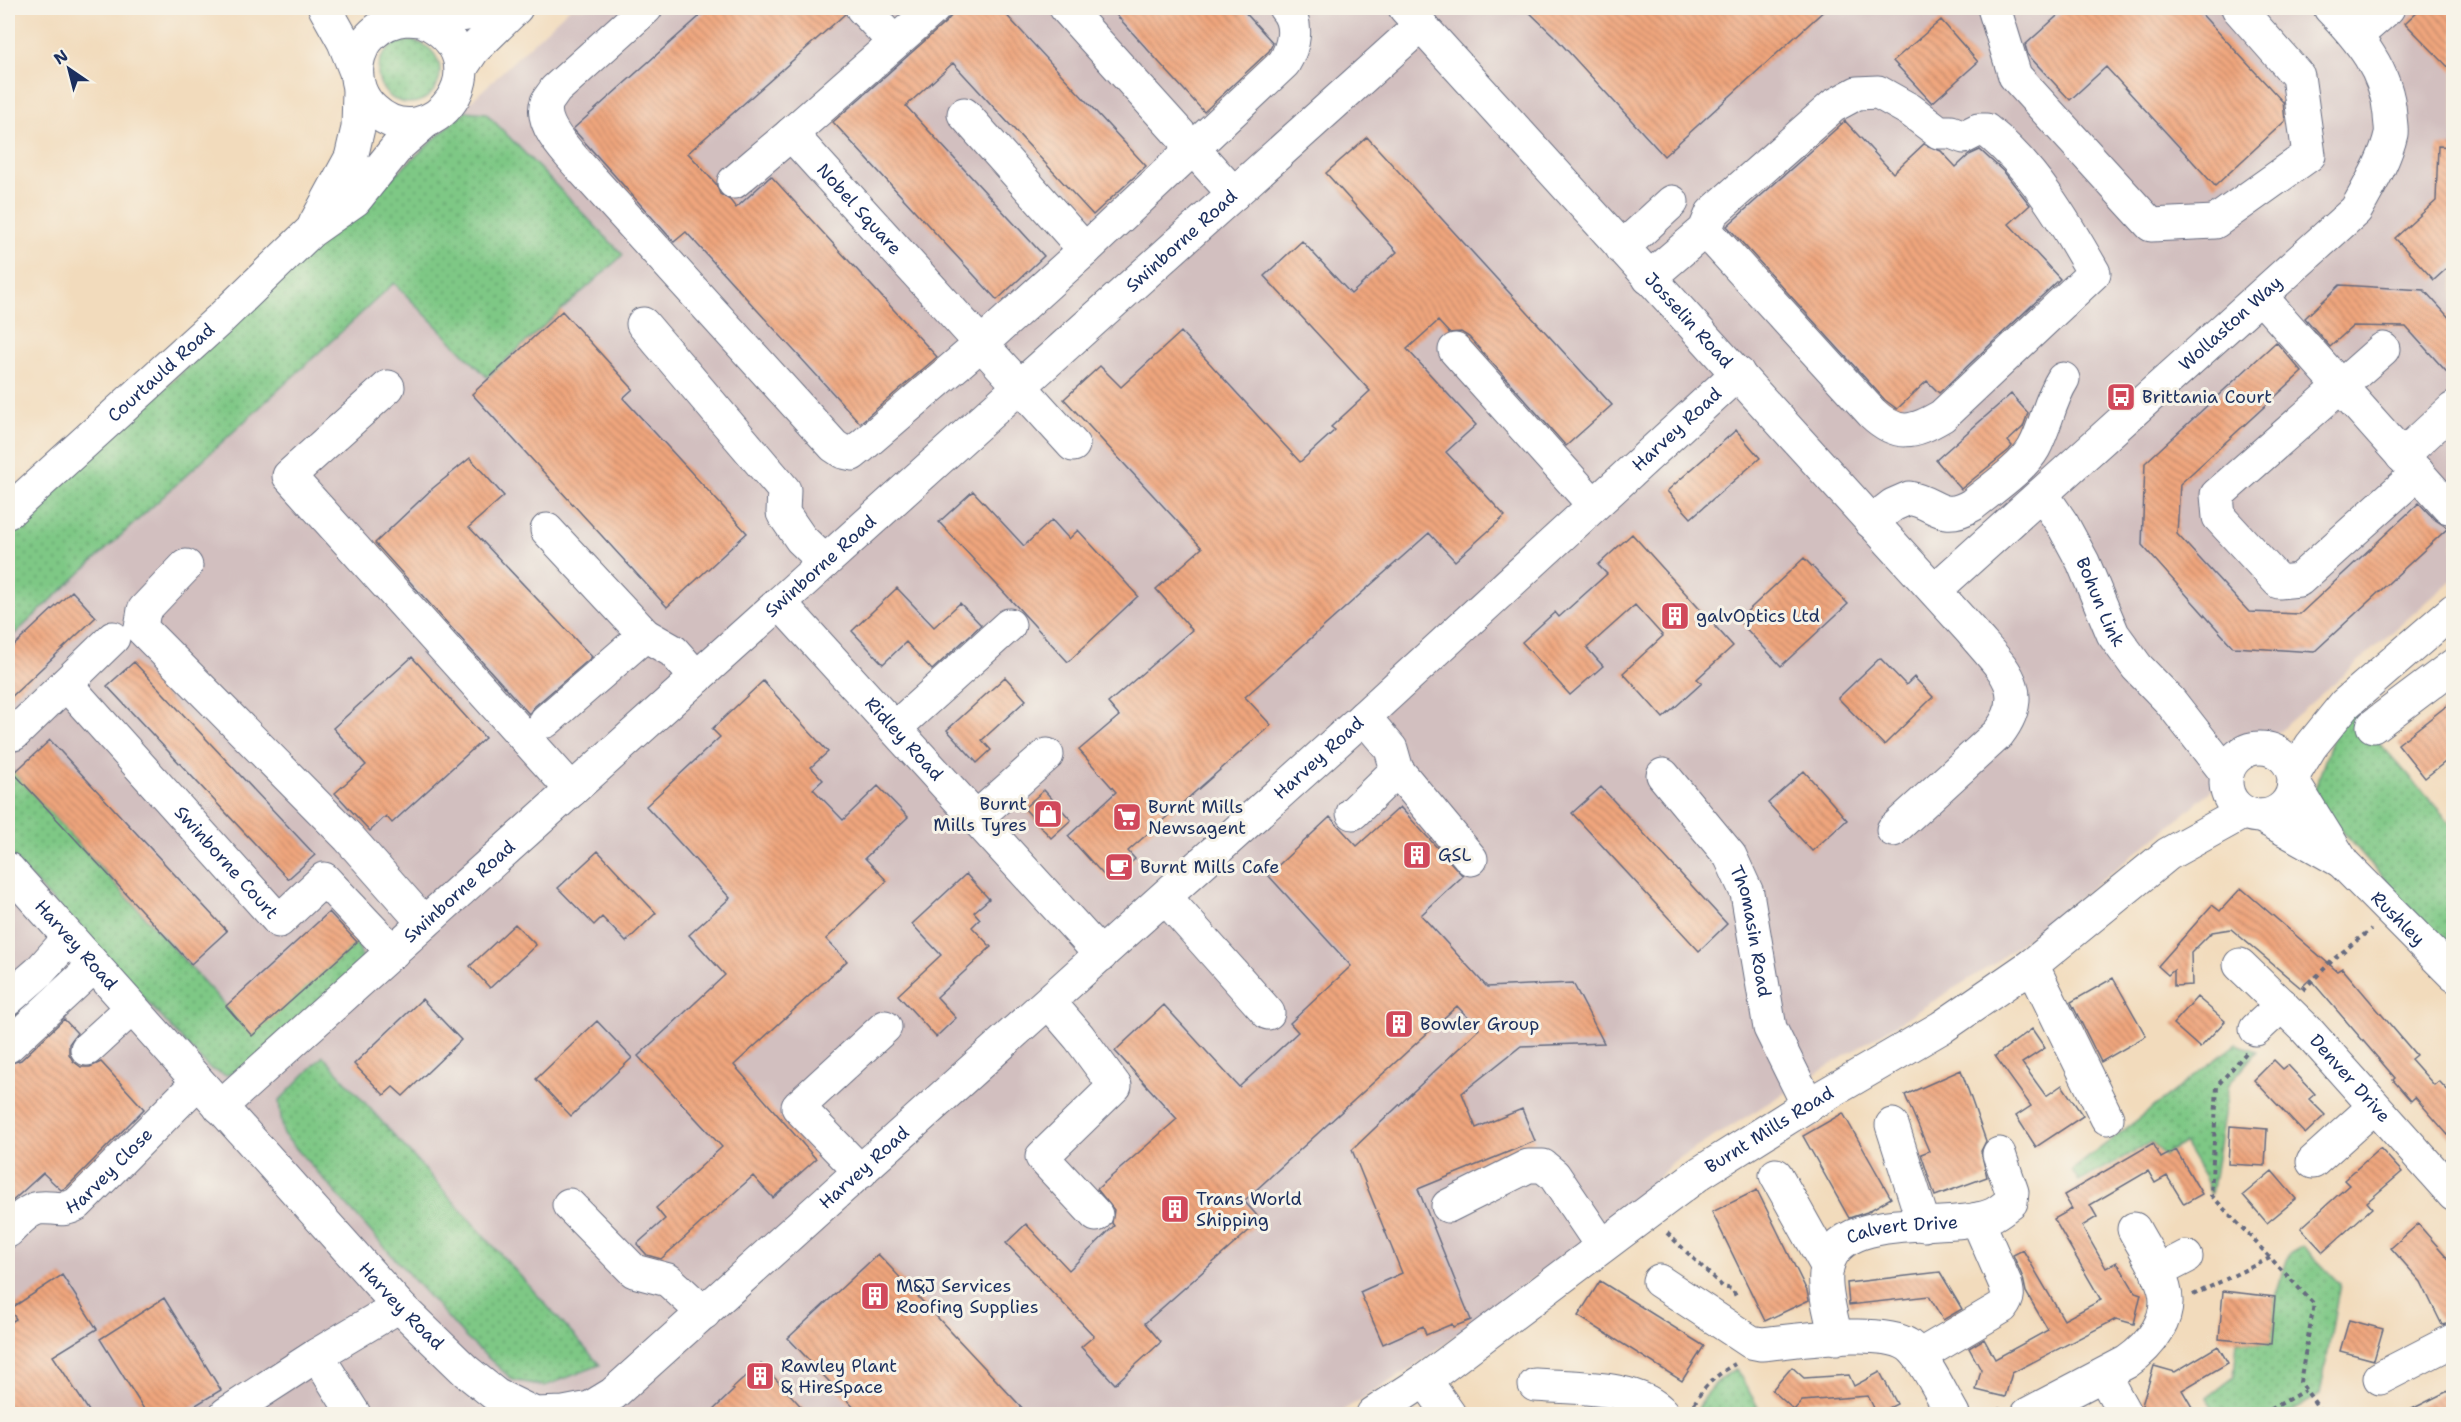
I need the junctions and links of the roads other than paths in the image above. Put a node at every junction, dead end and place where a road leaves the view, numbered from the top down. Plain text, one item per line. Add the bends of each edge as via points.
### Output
1 (325, 8) edge
2 (366, 8) edge
3 (506, 8) edge
4 (516, 8) edge
5 (646, 8) edge
6 (862, 8) edge
7 (934, 8) edge
8 (1066, 8) edge
9 (1285, 8) edge
10 (1994, 8) edge
11 (2238, 8) edge
12 (2330, 8) edge
13 (2388, 8) edge
14 (1413, 16) edge
15 (410, 21) junction
16 (2356, 36) junction
17 (894, 42) junction
18 (461, 68) junction
19 (358, 82) junction
20 (964, 114) dead end
21 (425, 122) junction
22 (791, 134) junction
23 (1192, 150) junction
24 (734, 182) dead end
25 (1234, 194) junction
26 (1672, 202) dead end
27 (1705, 230) junction
28 (311, 231) junction
29 (1622, 248) junction
30 (1085, 250) junction
31 (1649, 278) junction
32 (2261, 297) junction
33 (643, 324) dead end
34 (981, 344) junction
35 (2383, 349) dead end
36 (1455, 350) dead end
37 (1738, 373) junction
38 (2063, 379) dead end
39 (388, 387) dead end
40 (1020, 387) junction
41 (2341, 387) junction
42 (2453, 409) edge
43 (1073, 445) dead end
44 (2410, 464) junction
45 (2042, 494) junction
46 (1593, 504) junction
47 (2448, 507) dead end
48 (8, 512) edge
49 (1871, 522) junction
50 (547, 530) dead end
51 (825, 562) junction
52 (186, 566) dead end
53 (1935, 590) junction
54 (780, 603) junction
55 (2454, 610) edge
56 (1009, 625) dead end
57 (645, 635) junction
58 (113, 638) dead end
59 (2454, 665) edge
60 (697, 678) junction
61 (66, 684) junction
62 (2170, 701) junction
63 (2345, 704) junction
64 (1364, 717) junction
65 (546, 721) dead end
66 (2373, 726) dead end
67 (895, 728) junction
68 (14, 734) dead end
69 (2259, 748) junction
70 (1047, 755) dead end
71 (1397, 770) junction
72 (1663, 775) dead end
73 (2227, 777) junction
74 (2294, 779) junction
75 (572, 790) junction
76 (1353, 813) dead end
77 (2253, 814) junction
78 (977, 817) junction
79 (1893, 830) dead end
80 (2168, 854) junction
81 (1471, 859) dead end
82 (2343, 862) junction
83 (8, 869) edge
84 (1165, 897) junction
85 (424, 923) junction
86 (69, 938) junction
87 (393, 952) junction
88 (1101, 955) junction
89 (2032, 965) junction
90 (2240, 965) dead end
91 (94, 966) junction
92 (2454, 975) edge
93 (11, 990) edge
94 (2292, 998) junction
95 (1049, 1002) junction
96 (132, 1008) junction
97 (1268, 1013) dead end
98 (885, 1027) dead end
99 (2254, 1038) road end
100 (8, 1046) edge
101 (87, 1049) dead end
102 (198, 1082) junction
103 (1808, 1105) junction
104 (220, 1107) junction
105 (2374, 1107) junction
106 (2107, 1118) dead end
107 (1892, 1125) dead end
108 (1999, 1154) dead end
109 (2313, 1162) dead end
110 (861, 1172) junction
111 (1776, 1175) dead end
112 (2454, 1196) edge
113 (569, 1205) dead end
114 (1448, 1206) dead end
115 (1096, 1215) dead end
116 (1977, 1219) junction
117 (1924, 1225) junction
118 (2134, 1229) dead end
119 (8, 1231) edge
120 (1602, 1246) junction
121 (2186, 1257) dead end
122 (1827, 1266) junction
123 (2157, 1272) junction
124 (1659, 1281) dead end
125 (399, 1306) junction
126 (704, 1312) junction
127 (1836, 1338) junction
128 (2454, 1340) edge
129 (317, 1355) junction
130 (1919, 1356) junction
131 (2104, 1376) junction
132 (2380, 1378) dead end
133 (1425, 1380) junction
134 (1534, 1385) dead end
135 (2015, 1412) edge
136 (226, 1414) edge
137 (354, 1414) edge
138 (535, 1414) edge
139 (1373, 1414) edge
140 (1449, 1414) edge
141 (1663, 1414) edge
142 (1953, 1414) edge
143 (2125, 1414) edge

1 - 19 street via 344,42
2 - 15 street
3 - 15 street, Courtauld Road
4 - 18 street, Courtauld Road via 473,50
5 - 34 street via 555,90 546,104 552,133 834,446 852,454
6 - 17 street
7 - 17 street
8 - 23 street
9 - 23 street via 1294,30 1292,50 1284,63
10 - 11 street via 2015,76 2151,225 2215,222 2309,155 2298,76
12 - 16 street, Wollaston Way
13 - 16 street
14 - 25 street, Swinborne Road
14 - 29 street, Josselin Road
15 - 18 street via 438,28 450,39
15 - 19 street, Courtauld Road via 383,26 367,40 358,58
16 - 32 street, Wollaston Way via 2372,57 2389,106 2391,132 2377,172 2356,210
17 - 22 street
18 - 21 street, Courtauld Road via 452,101
19 - 21 street via 367,104 386,119 409,124
19 - 28 street, Courtauld Road via 358,128 351,158
20 - 30 street
21 - 28 street, Courtauld Road via 399,146 355,200
22 - 24 street
22 - 34 street, Nobel Square
23 - 25 street
23 - 30 street
25 - 40 street, Swinborne Road
26 - 29 street
27 - 27 street via 1872,413 1894,430 1926,426 1942,416 2094,273 2053,204 2004,144 1986,130 1965,137 1939,132 1878,92 1857,93 1833,106 1712,213
27 - 31 street
28 - 48 street, Courtauld Road
29 - 31 street, Josselin Road
30 - 34 street
31 - 37 street, Josselin Road
32 - 41 street
32 - 45 street, Wollaston Way
33 - 51 street via 783,490 783,513
34 - 40 street, Nobel Square
35 - 41 street
36 - 46 street
37 - 46 street, Harvey Road
37 - 49 street, Josselin Road
38 - 49 street via 2032,451 1972,505 1946,513 1910,498
39 - 75 street via 289,476
40 - 43 street, Nobel Square
40 - 51 street, Swinborne Road
41 - 44 street
41 - 44 street via 2217,495 2220,517 2279,582 2299,580
42 - 44 street
44 - 47 street
45 - 53 street, Wollaston Way
45 - 62 street, Bohun Link via 2083,562 2113,634
46 - 64 street, Harvey Road
49 - 53 street, Josselin Road
50 - 57 street
51 - 54 street, Swinborne Road
52 - 85 street via 144,610 141,628 349,838
53 - 79 street, Josselin Road via 2007,676 2014,704 1998,734
54 - 60 street, Swinborne Road
54 - 67 street, Ridley Road
55 - 63 street
56 - 67 street
57 - 60 street via 673,651
57 - 65 street
58 - 61 street
59 - 66 street
60 - 75 street, Swinborne Road
61 - 68 street
61 - 87 street, Swinborne Court via 279,921 324,879
62 - 69 street
62 - 73 street
63 - 69 street
63 - 74 street via 2311,746
64 - 71 street via 1390,750
64 - 84 street, Harvey Road
67 - 78 street, Ridley Road
69 - 73 street via 2239,755
69 - 74 street via 2280,754 2289,763
70 - 78 street
71 - 76 street
71 - 81 street
72 - 103 street, Thomasin Road via 1731,856 1747,893 1770,1028
73 - 77 street via 2231,799
73 - 80 street, Burnt Mills Road
74 - 77 street via 2291,796 2283,807 2273,813
74 - 82 street, Rushley
75 - 85 street, Swinborne Road
77 - 80 street, Burnt Mills Road
77 - 82 street, Rushley
78 - 88 street, Ridley Road
80 - 89 street, Burnt Mills Road
82 - 92 street, Rushley
83 - 86 street, Harvey Road
84 - 88 street, Harvey Road
84 - 97 street
85 - 87 street, Swinborne Road
86 - 91 street, Harvey Road
86 - 93 street via 39,972
87 - 104 street, Swinborne Road
88 - 95 street, Harvey Road
89 - 103 street, Burnt Mills Road via 1942,1027
89 - 106 street
90 - 94 street, Denver Drive
91 - 96 street, Harvey Road
91 - 100 street
94 - 99 street
94 - 105 street, Denver Drive
95 - 110 street, Harvey Road
95 - 115 street via 1115,1086 1042,1157
96 - 101 street
96 - 102 street, Harvey Road
98 - 110 street via 798,1107
102 - 104 street, Harvey Road
102 - 119 street, Harvey Close via 77,1204 59,1210 37,1208
103 - 120 street, Burnt Mills Road via 1700,1173
104 - 125 street, Harvey Road
105 - 109 street
105 - 112 street, Denver Drive
107 - 117 street
108 - 116 street, Calvert Drive via 2012,1192 2011,1202 1992,1215
110 - 126 street, Harvey Road
111 - 122 street
113 - 126 street via 634,1271 668,1280
114 - 120 street via 1528,1166 1543,1166 1554,1175
116 - 117 street, Calvert Drive
116 - 130 street via 2005,1283 2007,1301
117 - 122 street, Calvert Drive via 1874,1228 1858,1233 1843,1240
118 - 123 street
120 - 133 street, Burnt Mills Road
121 - 123 street
122 - 127 street, Calvert Drive via 1826,1283
123 - 131 street via 2166,1303 2154,1338 2141,1352
124 - 127 street via 1742,1337 1761,1344
125 - 129 street
125 - 138 street, Harvey Road via 496,1395
126 - 138 street, Harvey Road via 606,1399 590,1408
127 - 130 street via 1894,1339
128 - 132 street
129 - 136 street
129 - 137 street
130 - 142 street
131 - 135 street
131 - 143 street
133 - 139 street, Burnt Mills Road
133 - 140 street
134 - 141 street via 1631,1393

